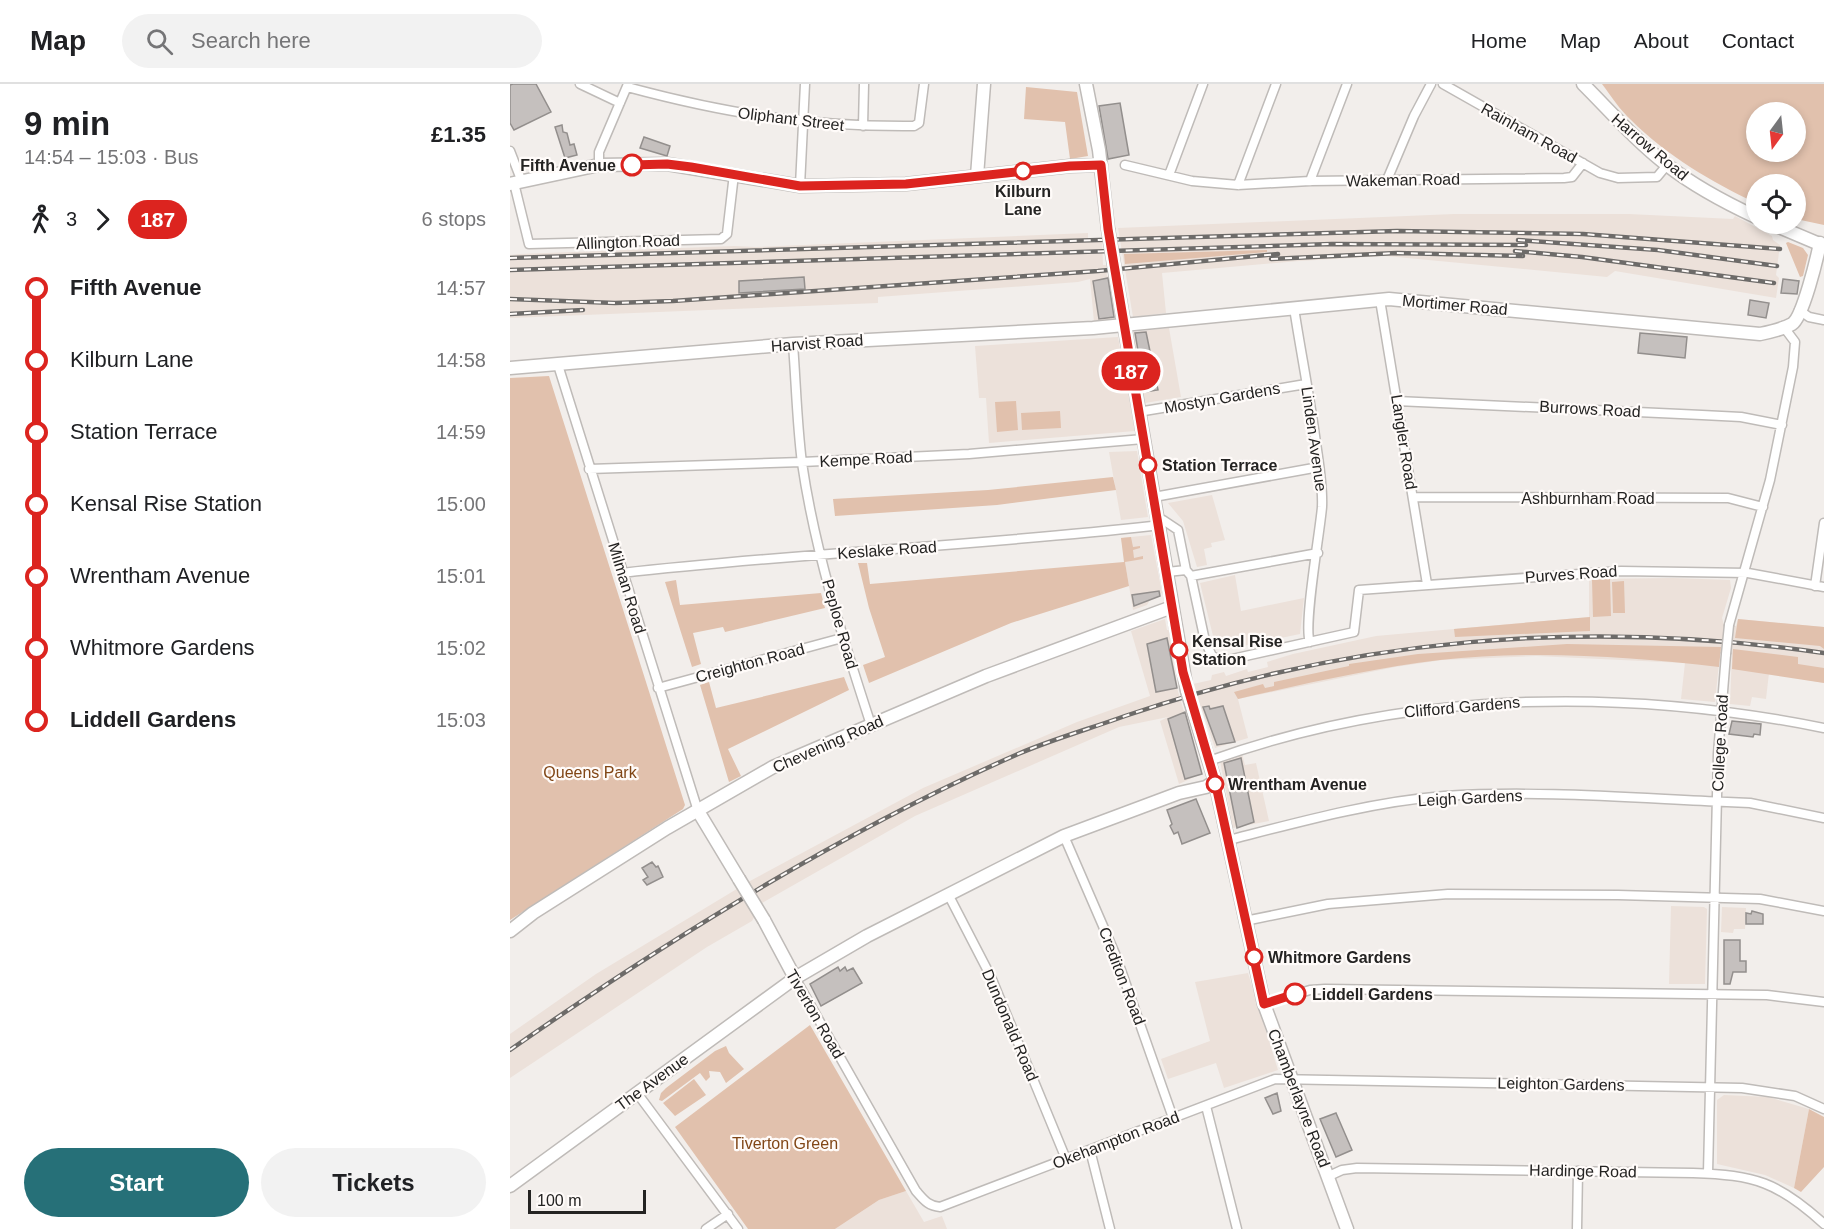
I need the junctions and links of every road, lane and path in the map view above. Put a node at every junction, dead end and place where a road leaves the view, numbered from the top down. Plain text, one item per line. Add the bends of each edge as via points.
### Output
1 (580, 84) edge
2 (805, 84) edge
3 (864, 84) edge
4 (924, 84) edge
5 (984, 84) edge
6 (1086, 84) edge
7 (1203, 84) edge
8 (1276, 84) edge
9 (1347, 84) edge
10 (1431, 84) edge
11 (1443, 84) edge
12 (1583, 84) edge
13 (628, 86) edge
14 (620, 103) junction
15 (802, 123) junction
16 (863, 126) junction
17 (510, 151) edge
18 (1584, 164) junction
19 (599, 165) junction
20 (1101, 165) junction
21 (1125, 165) dead end
22 (1667, 165) junction
23 (734, 174) junction
24 (1169, 175) junction
25 (977, 176) junction
26 (1387, 180) junction
27 (1310, 182) junction
28 (515, 183) edge
29 (1238, 185) junction
30 (800, 186) junction
31 (1746, 212) edge
32 (1798, 234) edge
33 (1823, 244) edge
34 (1380, 300) junction
35 (1294, 308) junction
36 (1798, 310) junction
37 (1824, 320) edge
38 (1125, 326) junction
39 (1784, 326) junction
40 (793, 344) junction
41 (558, 365) junction
42 (510, 368) edge
43 (1306, 384) junction
44 (1397, 401) junction
45 (1138, 412) junction
46 (1782, 425) junction
47 (1143, 439) junction
48 (802, 462) junction
49 (1319, 467) junction
50 (590, 469) junction
51 (1154, 497) junction
52 (1413, 497) junction
53 (1763, 507) junction
54 (1155, 523) junction
55 (1824, 523) edge
56 (1318, 553) junction
57 (821, 555) junction
58 (1167, 572) junction
59 (622, 573) junction
60 (1189, 573) junction
61 (1744, 574) junction
62 (1427, 584) junction
63 (1819, 586) edge
64 (1172, 607) junction
65 (842, 638) junction
66 (1310, 642) junction
67 (658, 687) junction
68 (1720, 710) junction
69 (871, 725) junction
70 (1824, 728) edge
71 (1209, 761) junction
72 (1215, 781) junction
73 (1716, 801) junction
74 (698, 811) junction
75 (1824, 818) edge
76 (1064, 836) junction
77 (1229, 840) junction
78 (948, 894) junction
79 (1714, 898) junction
80 (1824, 911) edge
81 (1245, 921) junction
82 (510, 931) edge
83 (795, 978) junction
84 (1712, 994) junction
85 (1824, 1002) edge
86 (1264, 1004) junction
87 (1293, 1079) junction
88 (1709, 1087) junction
89 (637, 1093) junction
90 (1206, 1106) junction
91 (1824, 1109) edge
92 (1173, 1118) junction
93 (1090, 1150) junction
94 (1065, 1159) junction
95 (1578, 1171) junction
96 (1708, 1173) junction
97 (1329, 1176) junction
98 (510, 1186) edge
99 (940, 1207) joint
100 (728, 1214) junction
101 (1824, 1224) edge
102 (706, 1229) edge
103 (738, 1229) edge
104 (1110, 1229) edge
105 (1237, 1229) edge
106 (1347, 1229) edge
107 (1577, 1229) edge

1 - 14 street
2 - 15 street
3 - 16 street
4 - 16 street, Oliphant Street via 919,123
5 - 25 street
6 - 20 street, Chamberlayne Road
7 - 24 street
8 - 29 street
9 - 27 street
10 - 26 street
11 - 18 street, Rainham Road
12 - 22 street, Harrow Road
13 - 14 street
13 - 15 street, Oliphant Street via 720,110
14 - 19 street via 599,152
15 - 16 street, Oliphant Street
15 - 30 street
17 - 28 street
18 - 22 street via 1611,177 1637,179 1657,177
18 - 26 street, Wakeman Road via 1572,177 1564,178
19 - 23 street via 667,164
19 - 28 street
20 - 25 street
20 - 38 street, Chamberlayne Road, bridge
21 - 24 street, Wakeman Road
22 - 31 street, Harrow Road
23 - 28 street, Allington Road via 727,234 721,239 529,244
23 - 30 street
24 - 29 street, Wakeman Road
25 - 30 street via 906,184
26 - 27 street, Wakeman Road
27 - 29 street, Wakeman Road
32 - 33 street
33 - 36 street
34 - 35 street, Mortimer Road
34 - 39 street, Mortimer Road via 1753,334
34 - 44 street, Langler Road
35 - 38 street, Mortimer Road
35 - 43 street, Linden Avenue
36 - 37 street
36 - 39 street via 1793,323
38 - 40 street, Harvist Road
38 - 45 street, Chamberlayne Road
39 - 46 street, College Road via 1795,346
40 - 41 street, Harvist Road
40 - 48 street, Peploe Road
41 - 42 street, Harvist Road
41 - 50 street, Milman Road
43 - 45 street, Mostyn Gardens
43 - 49 street, Linden Avenue
44 - 46 street, Burrows Road via 1702,414
44 - 52 street, Langler Road
45 - 47 street, Chamberlayne Road
46 - 53 street, College Road
47 - 48 street, Kempe Road
47 - 51 street, Chamberlayne Road
48 - 50 street, Kempe Road
48 - 57 street, Peploe Road
49 - 51 street
49 - 56 street, Linden Avenue via 1322,505
50 - 59 street, Milman Road
51 - 54 street, Chamberlayne Road
52 - 53 street, Ashburnham Road via 1728,498
52 - 62 street, Langler Road
53 - 61 street, College Road
54 - 57 street, Keslake Road
54 - 58 street, Chamberlayne Road
54 - 60 street via 1163,519 1178,530
55 - 63 street
56 - 60 street
56 - 66 street, Linden Avenue via 1309,612
57 - 59 street, Keslake Road
57 - 65 street, Peploe Road
58 - 60 street
58 - 64 street, Chamberlayne Road
59 - 67 street, Milman Road
60 - 66 street via 1208,651 1216,659 1228,662
61 - 62 street, Purves Road via 1589,572
61 - 63 street, Purves Road
61 - 68 street, College Road, bridge via 1729,626
62 - 66 street, Purves Road via 1359,590 1354,632
64 - 69 street, Chevening Road via 986,676
64 - 71 street, Chamberlayne Road, bridge via 1186,686
65 - 67 street, Creighton Road
65 - 69 street, Peploe Road
67 - 74 street, Milman Road
68 - 70 street, Clifford Gardens
68 - 71 street, Clifford Gardens via 1600,702 1458,705 1344,723
68 - 73 street, College Road
69 - 74 street, Chevening Road via 773,767
71 - 72 street, Chamberlayne Road
72 - 76 street
72 - 77 street, Chamberlayne Road
73 - 75 street, Leigh Gardens via 1750,803
73 - 77 street, Leigh Gardens via 1443,796 1329,815
73 - 79 street, College Road
74 - 82 street, Chevening Road
74 - 83 street, Tiverton Road, bridge
76 - 78 street
76 - 92 street, Crediton Road via 1116,956
77 - 81 street, Chamberlayne Road
78 - 83 street
78 - 94 street, Dundonald Road via 991,977
79 - 80 street via 1760,899
79 - 81 street via 1448,894 1328,904
79 - 84 street, College Road
81 - 86 street, Chamberlayne Road
83 - 89 street, The Avenue
83 - 99 street, Tiverton Road via 916,1191 927,1204
84 - 85 street
84 - 86 street via 1325,988
84 - 88 street, College Road
86 - 87 street, Chamberlayne Road
87 - 88 street, Leighton Gardens
87 - 90 street, Okehampton Road via 1275,1079
87 - 97 street, Chamberlayne Road
88 - 91 street, Leighton Gardens via 1781,1092
88 - 96 street, College Road
89 - 98 street, The Avenue
89 - 100 street
90 - 92 street, Okehampton Road
90 - 105 street
92 - 93 street, Okehampton Road
93 - 94 street, Okehampton Road
93 - 104 street
94 - 99 street, Okehampton Road
95 - 96 street, Hardinge Road
95 - 97 street, Hardinge Road via 1357,1168
95 - 107 street
96 - 101 street, Hardinge Road via 1768,1184 1796,1199
97 - 106 street, Chamberlayne Road
100 - 102 street
100 - 103 street

